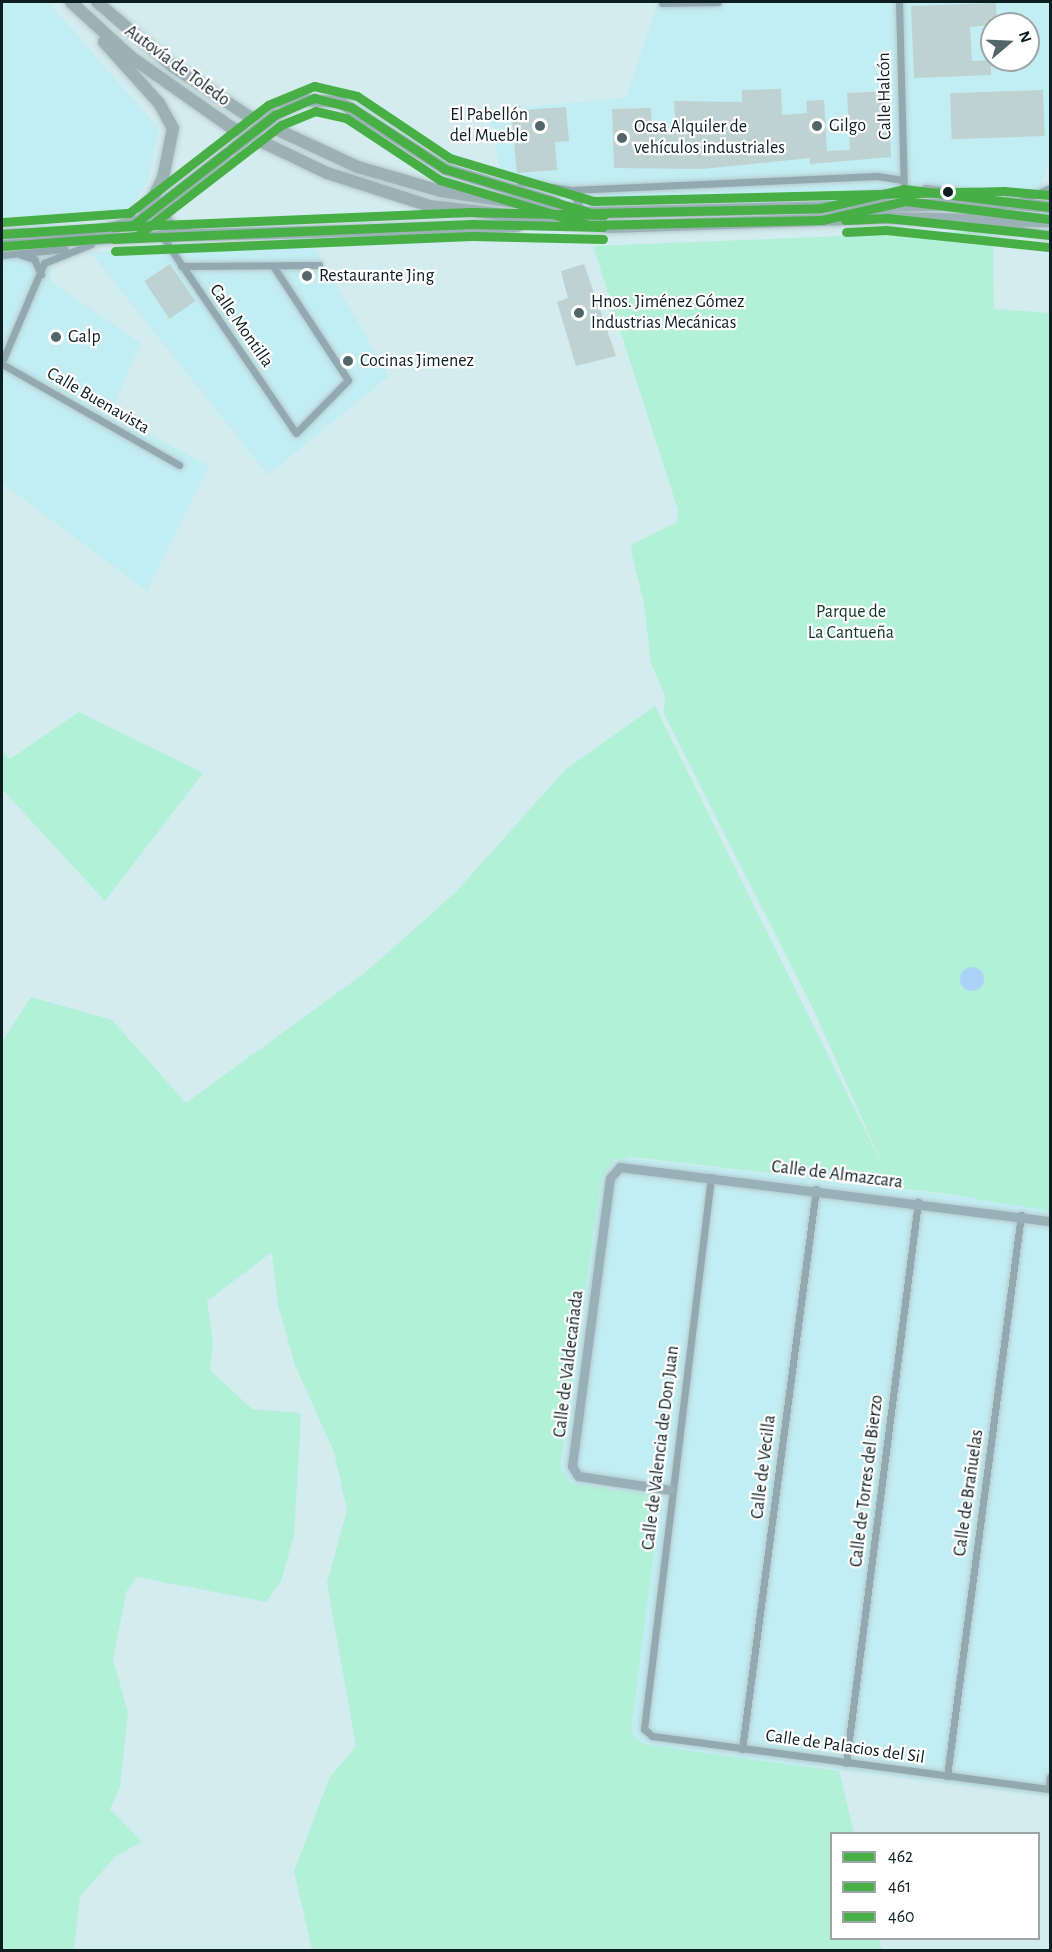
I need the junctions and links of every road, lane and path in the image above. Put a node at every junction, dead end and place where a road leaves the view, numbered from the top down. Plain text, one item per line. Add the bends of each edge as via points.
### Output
1 (71, 2) edge
2 (97, 2) edge
3 (718, 2) edge
4 (898, 2) edge
5 (662, 3) dead end
6 (97, 28) junction
7 (903, 180) junction
8 (520, 182) dead end
9 (904, 189) junction
10 (1050, 189) edge
11 (570, 190) junction
12 (926, 191) joint
13 (884, 196) joint
14 (171, 198) junction
15 (1009, 203) junction
16 (1050, 207) edge
17 (821, 208) junction
18 (586, 210) junction
19 (888, 218) junction
20 (142, 220) junction
21 (1050, 220) edge
22 (610, 227) junction
23 (1016, 230) joint
24 (101, 231) joint
25 (266, 231) junction
26 (2, 234) edge
27 (1050, 235) edge
28 (162, 236) junction
29 (114, 239) junction
30 (2, 245) edge
31 (71, 249) junction
32 (20, 254) junction
33 (2, 255) edge
34 (319, 265) dead end
35 (181, 266) junction
36 (273, 266) junction
37 (41, 274) junction
38 (2, 363) edge
39 (179, 465) dead end
40 (620, 1167) joint
41 (711, 1177) junction
42 (816, 1189) junction
43 (918, 1202) junction
44 (1021, 1215) junction
45 (1050, 1221) edge
46 (670, 1490) junction
47 (642, 1724) joint
48 (742, 1749) junction
49 (846, 1763) junction
50 (947, 1776) junction
51 (1050, 1777) edge
52 (1050, 1789) edge

1 - 6 highway, Autovía de Toledo
2 - 18 highway, Autovía de Toledo via 140,41 212,94 315,150 440,191
3 - 5 street
4 - 7 street, Calle Halcón
6 - 20 highway via 159,103 172,128 163,178
6 - 22 highway, Autovía de Toledo via 229,126 327,173 430,206
7 - 9 street, Calle Halcón
7 - 11 street via 876,176
8 - 11 street
9 - 12 street
9 - 13 street
10 - 15 street
11 - 18 street
12 - 15 highway via 989,196
13 - 17 highway
14 - 18 highway, bridge via 275,115 303,100 340,102 446,169 487,185
14 - 20 highway
14 - 25 highway via 164,221 177,230
15 - 16 highway, Autovía de Toledo
15 - 17 highway, Autovía de Toledo
17 - 18 highway, Autovía de Toledo
19 - 21 highway, Autovía de Toledo
19 - 22 highway, Autovía de Toledo
19 - 23 highway via 912,225
20 - 24 highway
22 - 25 highway via 472,224
23 - 27 street
24 - 26 main road
25 - 28 highway
28 - 29 main road
28 - 35 street, Calle Montilla
29 - 30 main road
29 - 31 street, Calle Buenavista
31 - 32 street
31 - 37 street, Calle Buenavista via 44,263
32 - 33 street
32 - 37 street via 34,259
34 - 36 street
35 - 36 street
35 - 36 street, Calle Montilla via 296,433 348,381
37 - 38 street, Calle Buenavista
38 - 39 street, Calle Buenavista
40 - 41 street, Calle de Almazcara
40 - 46 street, Calle de Valdecañada via 610,1178 572,1466 578,1476
41 - 42 street, Calle de Almazcara
41 - 46 street, Calle de Valencia de Don Juan
42 - 43 street, Calle de Almazcara
42 - 48 street, Calle de Vecilla
43 - 44 street, Calle de Almazcara
43 - 49 street, Calle de Torres del Bierzo
44 - 45 street, Calle de Almazcara
44 - 50 street, Calle de Brañuelas
46 - 47 street, Calle de Valencia de Don Juan
47 - 48 street, Calle de Palacios del Sil via 652,1736
48 - 49 street, Calle de Palacios del Sil
49 - 50 street, Calle de Palacios del Sil
50 - 52 street, Calle de Palacios del Sil
51 - 52 street

